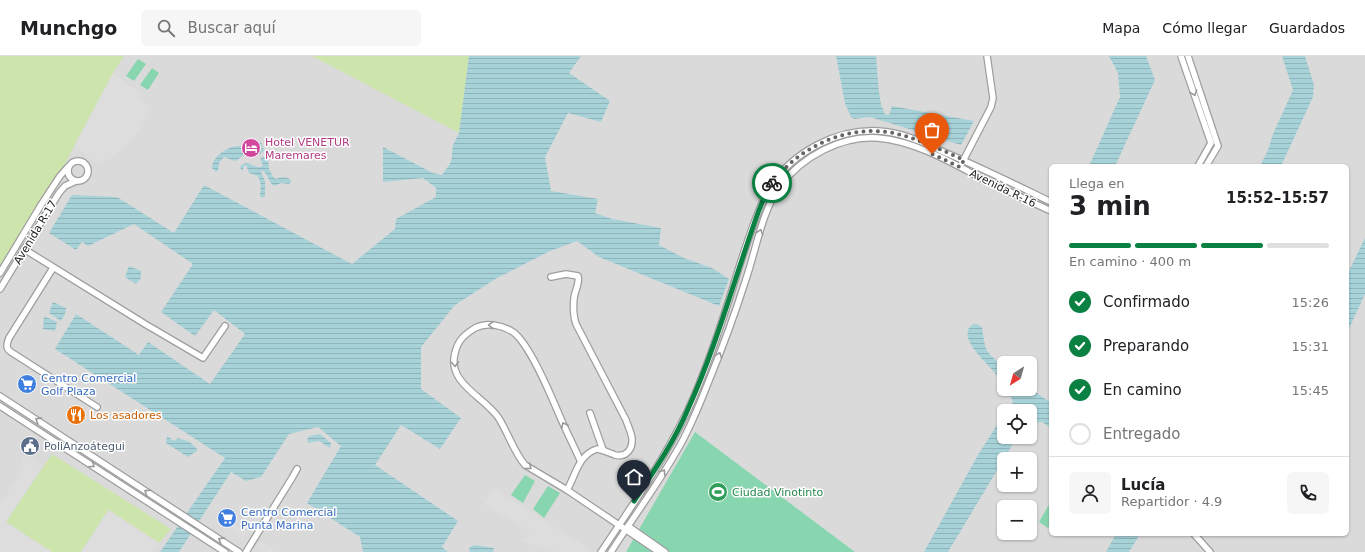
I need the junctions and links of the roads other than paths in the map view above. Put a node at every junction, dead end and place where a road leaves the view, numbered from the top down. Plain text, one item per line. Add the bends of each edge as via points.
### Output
1 (988, 56) edge
2 (1181, 56) edge
3 (1188, 56) edge
4 (1187, 65) junction
5 (964, 160) junction
6 (1199, 164) edge
7 (1207, 164) edge
8 (68, 167) junction
9 (960, 167) junction
10 (76, 181) junction
11 (52, 188) junction
12 (58, 193) junction
13 (764, 197) junction
14 (772, 201) junction
15 (1049, 201) edge
16 (1049, 210) edge
17 (24, 249) junction
18 (53, 268) junction
19 (0, 273) edge
20 (551, 277) dead end
21 (0, 290) edge
22 (225, 326) dead end
23 (0, 396) edge
24 (0, 406) edge
25 (97, 407) dead end
26 (590, 413) dead end
27 (603, 450) junction
28 (580, 460) junction
29 (296, 469) dead end
30 (567, 490) junction
31 (619, 525) junction
32 (627, 527) junction
33 (1196, 536) edge
34 (225, 552) edge
35 (239, 552) edge
36 (246, 552) edge
37 (602, 552) edge
38 (611, 552) edge
39 (658, 552) edge
40 (665, 552) edge
41 (1210, 552) edge

1 - 5 street via 993,98 987,116
2 - 4 street
3 - 4 street
4 -> 6 street via 1211,143
4 - 7 street via 1218,146
5 - 9 street
5 - 13 street, Avenida R-16 via 893,133 878,131 843,135 818,144 804,153 777,177
5 - 15 street, Avenida R-16
8 - 10 street via 68,174
8 - 10 street, Avenida R-17 via 77,160 88,166 87,177 82,181
8 - 11 street, Avenida R-17
9 - 14 street, Avenida R-16 via 896,141 878,138 854,140 826,149 802,163 780,186
9 - 16 street, Avenida R-16
10 - 12 street, Avenida R-17
11 - 12 street
11 - 19 street, Avenida R-17
12 - 17 street, Avenida R-17
13 - 14 street
13 - 31 street, Avenida R-16 via 714,345 688,409 665,454
32 -> 14 street, Avenida R-16 via 674,454 696,412 712,375
17 - 18 street
17 - 21 street, Avenida R-17
18 - 22 street via 203,358
18 - 25 street via 6,345 8,350
20 - 27 street via 566,274 578,276 573,314 576,324 626,420 632,437 628,453 623,456
35 -> 23 street
24 -> 34 street
26 - 27 street
27 - 28 street via 592,450
28 - 30 street
28 -> 30 street via 529,352 513,332 493,324 484,324 463,336 454,355 455,371 460,381 490,407 524,465
29 - 36 street
30 - 31 street
31 - 32 street
31 - 37 street, Avenida R-16
32 - 38 street, Avenida R-16
32 - 39 street
32 - 40 street
33 - 41 street

